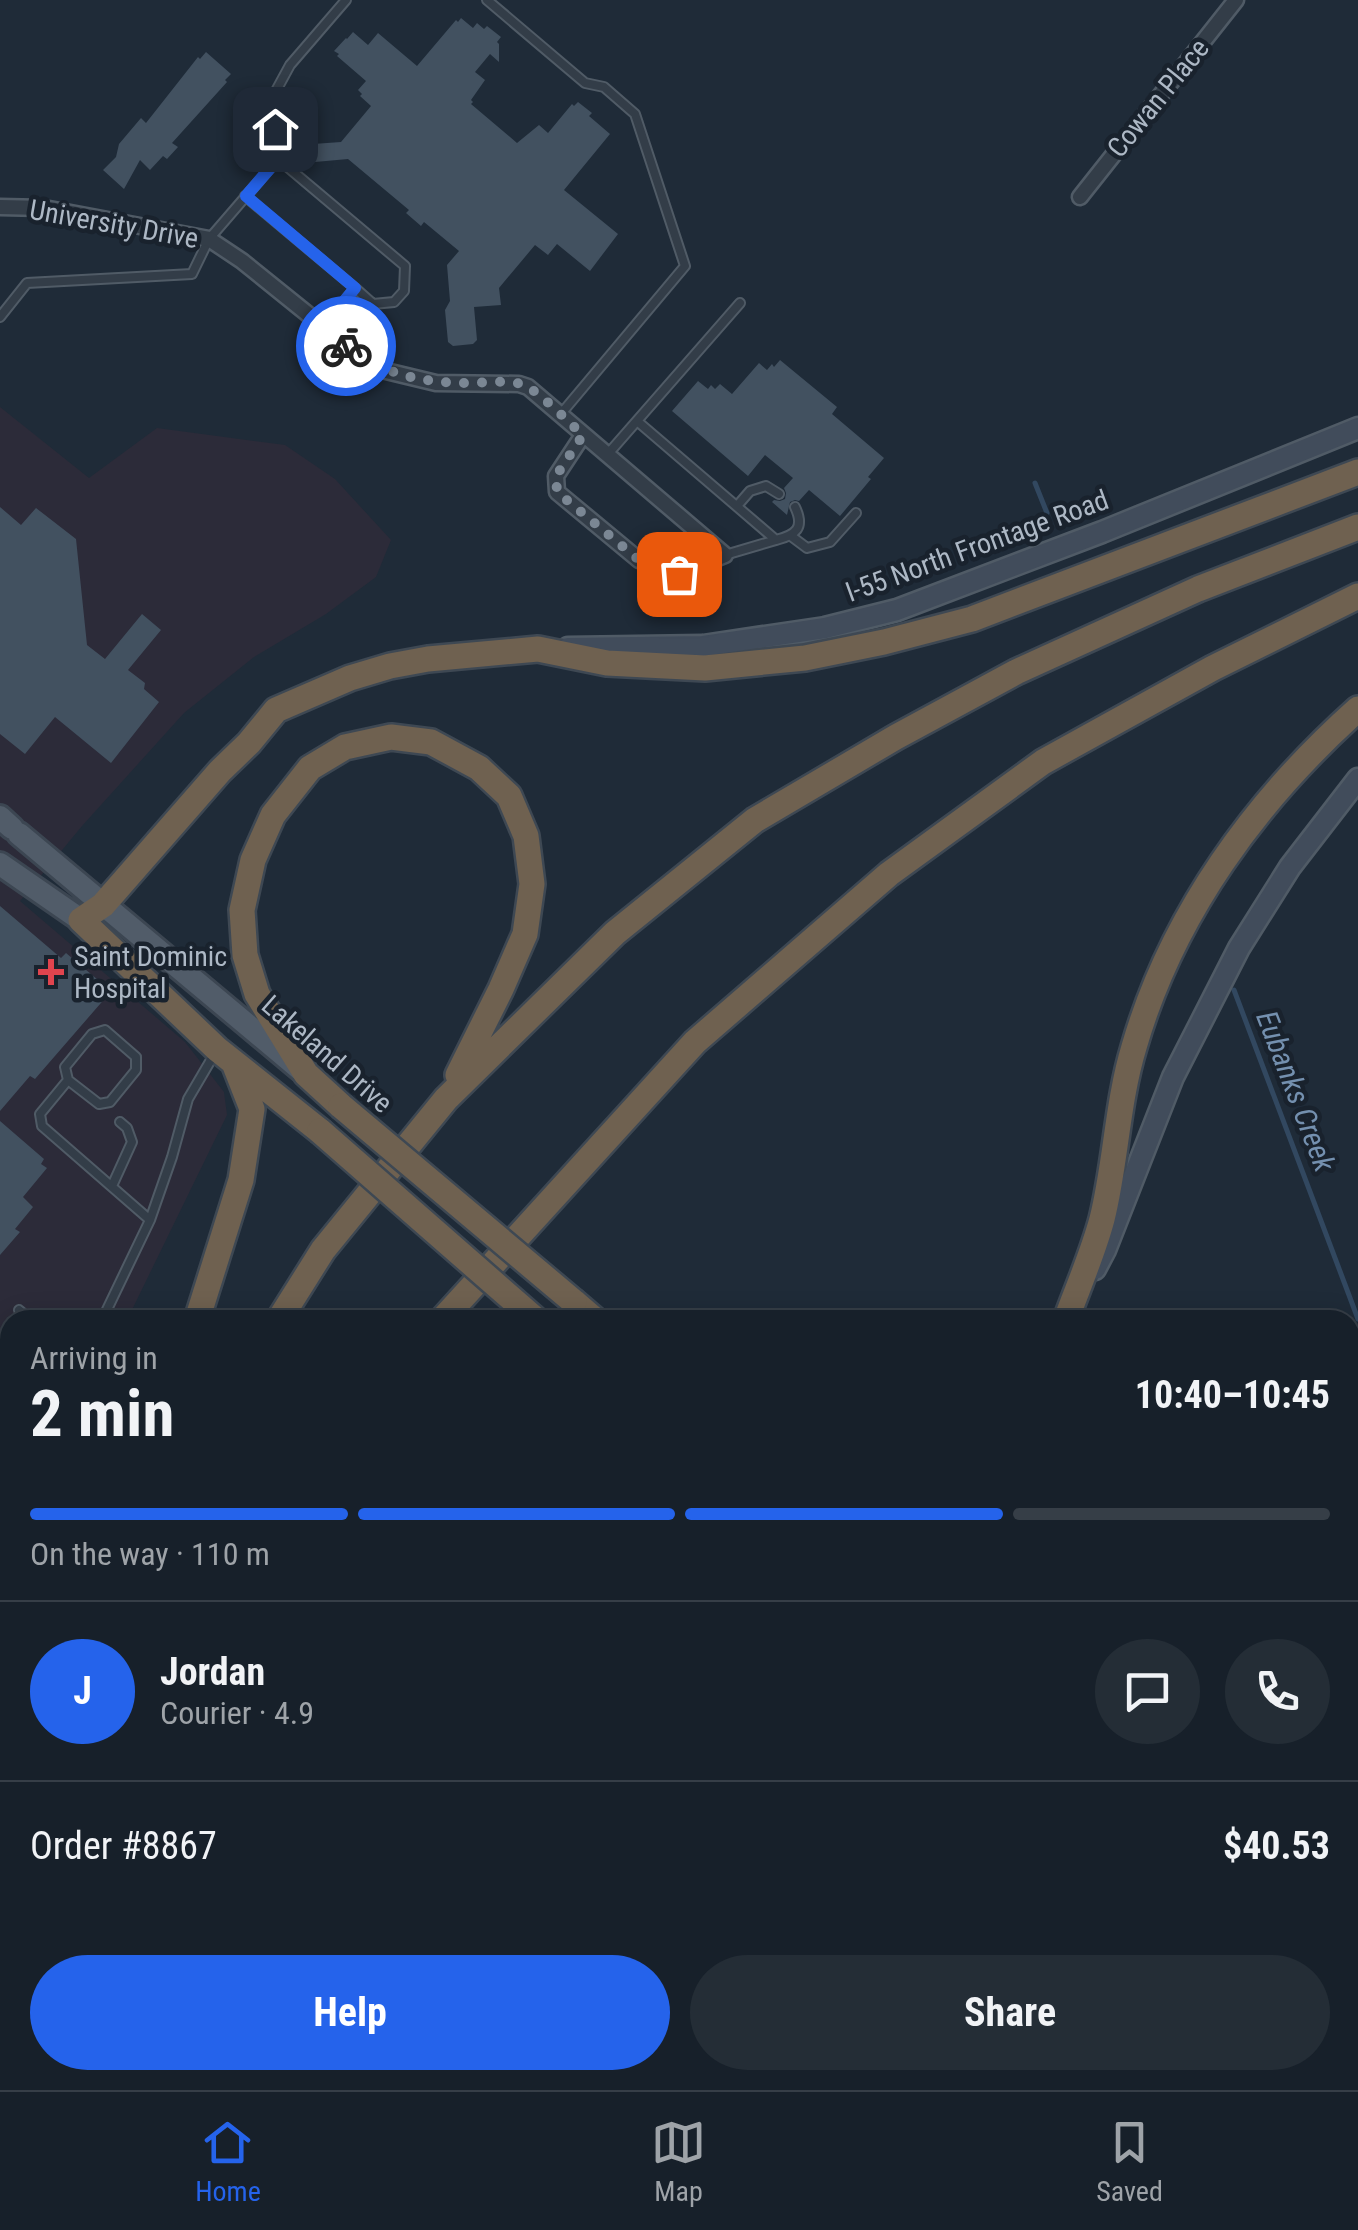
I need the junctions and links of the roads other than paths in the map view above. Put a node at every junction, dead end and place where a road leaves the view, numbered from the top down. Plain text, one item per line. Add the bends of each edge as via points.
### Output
1 (346, 0) edge
2 (487, 0) edge
3 (1236, 0) edge
4 (278, 159) junction
5 (246, 196) junction
6 (1080, 196) dead end
7 (0, 207) edge
8 (209, 239) junction
9 (355, 288) junction
10 (740, 303) dead end
11 (0, 317) edge
12 (323, 327) junction
13 (560, 414) junction
14 (637, 421) junction
15 (1358, 428) edge
16 (583, 435) junction
17 (607, 455) junction
18 (1358, 472) edge
19 (779, 494) dead end
20 (737, 506) junction
21 (795, 507) dead end
22 (856, 513) dead end
23 (1358, 526) edge
24 (791, 536) junction
25 (776, 540) junction
26 (725, 555) junction
27 (1358, 596) edge
28 (538, 649) junction
29 (1358, 709) edge
30 (1358, 779) edge
31 (10, 826) edge
32 (0, 864) edge
33 (103, 905) junction
34 (81, 920) junction
35 (224, 1054) junction
36 (306, 1074) junction
37 (68, 1080) junction
38 (446, 1099) junction
39 (120, 1122) dead end
40 (112, 1186) junction
41 (150, 1220) junction
42 (107, 1310) edge
43 (199, 1310) edge
44 (285, 1310) edge
45 (451, 1310) edge
46 (525, 1310) edge
47 (583, 1310) edge
48 (1071, 1310) edge
49 (1073, 1310) edge

1 - 4 lane via 290,65 271,100
2 - 13 lane via 585,82 604,87 635,114 685,266
3 - 6 street, Cowan Place
4 - 5 lane
4 - 9 lane via 406,266 404,290 394,302 374,304
5 - 8 lane
5 - 9 lane
7 - 8 street, University Drive via 44,208
8 - 11 lane via 192,274 27,283
8 - 12 street, University Drive
9 - 12 lane
10 - 14 lane
12 - 13 street, University Drive via 386,371 436,384 519,384
13 - 16 street, University Drive
14 - 17 lane
14 - 20 lane
15 - 28 street, I-55 North Frontage Road via 898,610 703,646
16 - 17 street, University Drive
16 - 26 street via 556,476 557,492 608,536 639,560 679,574
17 - 26 street, University Drive
18 - 28 highway via 972,619 884,642 705,668 608,663
19 - 20 lane via 766,486
20 - 25 lane
21 - 24 lane via 799,527
22 - 24 lane via 830,542 807,548
23 - 38 highway via 1016,672 755,820 615,932
24 - 25 lane
25 - 26 lane
27 - 45 highway via 1043,762 889,874 694,1042
28 - 33 highway via 390,666 276,710
29 - 48 highway via 1263,806 1204,890 1161,968 1133,1050 1102,1220
30 - 49 street via 1239,948 1174,1077 1106,1250
31 - 33 main road, Lakeland Drive
32 - 34 main road
33 - 34 highway
33 - 36 main road, Lakeland Drive
34 - 35 highway
35 - 41 lane via 188,1099
35 - 43 highway via 252,1109 241,1180
35 - 46 highway, bridge
36 - 38 highway via 258,994 245,954 242,910 253,860 274,815 310,768 345,746 390,737 431,742 478,768 509,796 526,836 532,884 524,934
36 - 47 highway, Lakeland Drive, bridge
37 - 37 lane via 65,1068 92,1034 105,1030 136,1057 136,1070 110,1102 99,1104
37 - 40 lane via 40,1114 42,1126
38 - 44 highway via 323,1250
39 - 40 lane via 132,1142
40 - 41 lane
41 - 42 lane

